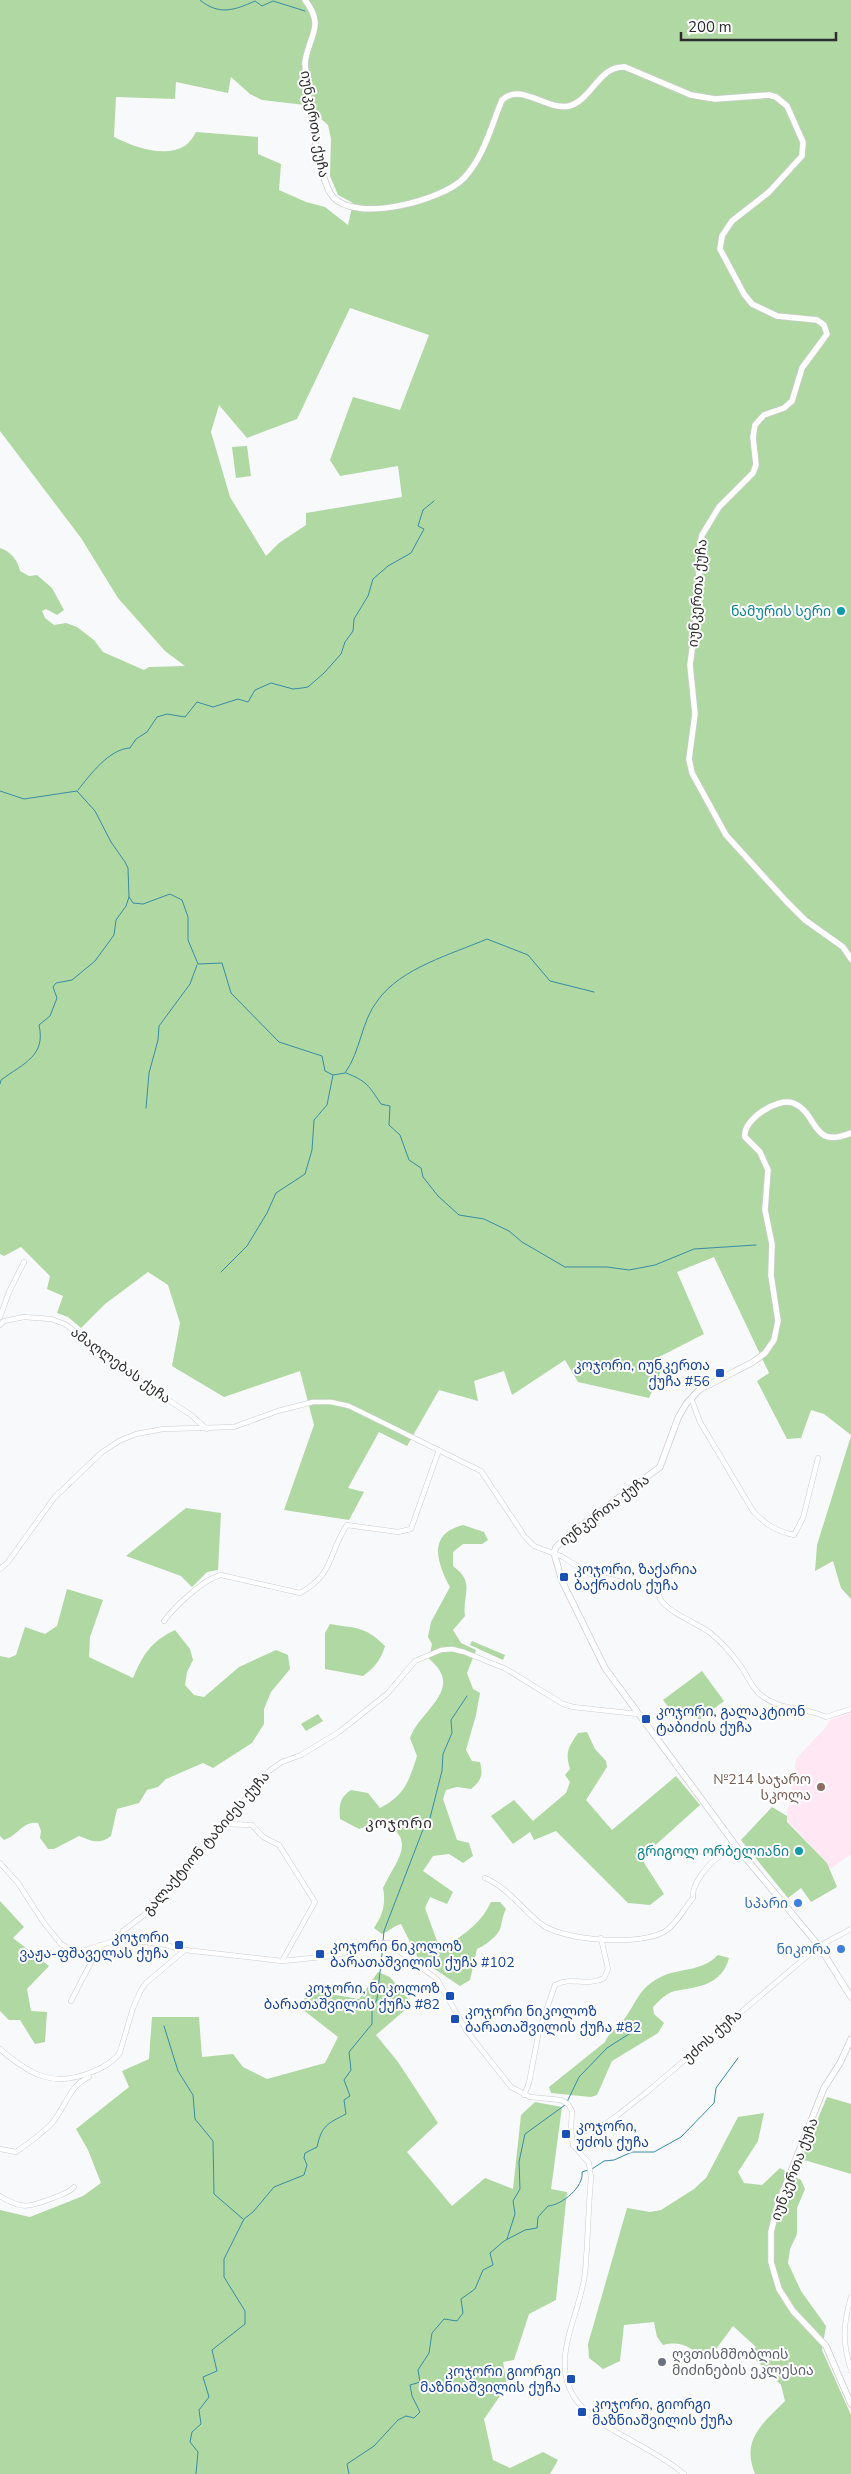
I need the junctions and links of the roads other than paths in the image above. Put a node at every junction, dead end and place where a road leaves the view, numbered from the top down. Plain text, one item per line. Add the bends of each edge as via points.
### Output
1 (306, 0) edge
2 (851, 959) edge
3 (851, 1133) edge
4 (24, 1262) dead end
5 (0, 1317) edge
6 (0, 1324) edge
7 (691, 1398) junction
8 (207, 1429) junction
9 (439, 1450) junction
10 (818, 1458) dead end
11 (554, 1553) junction
12 (0, 1569) edge
13 (164, 1621) dead end
14 (851, 1708) edge
15 (638, 1714) junction
16 (224, 1824) junction
17 (739, 1850) junction
18 (0, 1862) edge
19 (485, 1878) dead end
20 (851, 1929) edge
21 (601, 1938) junction
22 (120, 1939) junction
23 (100, 1945) junction
24 (819, 1946) junction
25 (185, 1950) junction
26 (282, 1961) junction
27 (851, 1997) edge
28 (71, 2001) dead end
29 (851, 2039) edge
30 (0, 2049) edge
31 (98, 2070) junction
32 (524, 2095) junction
33 (573, 2145) junction
34 (0, 2149) edge
35 (74, 2187) dead end
36 (0, 2196) edge
37 (851, 2297) edge
38 (851, 2370) edge
39 (851, 2404) edge
40 (684, 2474) edge

1 - 2 main road, იუნკერთა ქუჩა via 316,20 305,63 321,170 332,196 350,207 383,207 443,194 463,179 476,162 502,100 507,96 519,94 554,105 571,105 581,100 613,68 625,67 704,98 769,95 792,113 803,142 802,156 769,192 732,222 722,236 720,249 752,304 777,316 817,320 824,325 827,334 802,368 792,401 784,408 764,415 755,425 756,465 753,473 719,506 702,535 699,598 690,665 695,714 689,759 700,791 726,835 792,907 843,947
3 - 7 main road, იუნკერთა ქუჩა via 836,1138 825,1136 798,1106 789,1102 761,1113 745,1127 744,1137 760,1152 768,1170 764,1210 772,1244 770,1275 778,1328 770,1347 760,1358 706,1385
4 - 5 street
6 - 8 street, ამაღლებას ქუჩა via 24,1317 51,1319 65,1324
7 - 10 street via 700,1422 753,1511 778,1532 794,1535 803,1518
7 - 11 main road, იუნკერთა ქუჩა via 678,1418 660,1467 570,1534
8 - 9 street via 234,1427 313,1402 331,1402 377,1418
8 - 12 street via 164,1429 119,1441 54,1498
9 - 11 street via 485,1474 525,1538 534,1546
9 - 13 street via 411,1529 398,1532 347,1525 323,1576 300,1593 222,1575 212,1577
11 - 14 street via 590,1574 658,1591 667,1607 696,1622 722,1643 756,1692 781,1707 826,1717
11 - 15 main road, იუნკერთა ქუჩა via 562,1581 597,1653
15 - 16 street, გალაქტიონ ტაბიძეს ქუჩა via 573,1707 506,1669 464,1652 452,1649 432,1653 416,1661 387,1694 339,1732 273,1768
15 - 17 main road, იუნკერთა ქუჩა
16 - 22 street, გალაქტიონ ტაბიძეს ქუჩა
16 - 26 street via 252,1825 263,1837 279,1845 315,1902
17 - 21 street via 721,1855 709,1866 696,1884 692,1893 694,1898 668,1929 638,1940
17 - 24 main road, იუნკერთა ქუჩა
18 - 23 street via 61,1944 83,1951
19 - 21 street via 548,1928
20 - 24 street, უძოს ქუჩა
21 - 32 street via 608,1969 604,1978 591,1983 571,1980 555,1985 539,2031
22 - 23 street
22 - 25 street
23 - 28 street
24 - 27 main road, იუნკერთა ქუჩა
24 - 33 street, უძოს ქუჩა via 647,2092
25 - 26 street
25 - 31 street via 146,1983 136,1998 120,2052
26 - 32 street via 332,1956 388,1943 437,1980 466,2030 490,2062 511,2087
29 - 39 main road, იუნკერთა ქუჩა via 824,2088 778,2204 771,2232 771,2262 779,2289 793,2311 826,2346
30 - 31 street via 27,2070 58,2080 70,2080
31 - 34 street via 76,2084 53,2122 35,2140 16,2152
32 - 33 street via 561,2100 570,2106
33 - 40 street via 589,2163 592,2178 585,2274 565,2348 568,2381 588,2412
35 - 36 street via 68,2193 31,2207 12,2203
37 - 38 street via 843,2326

